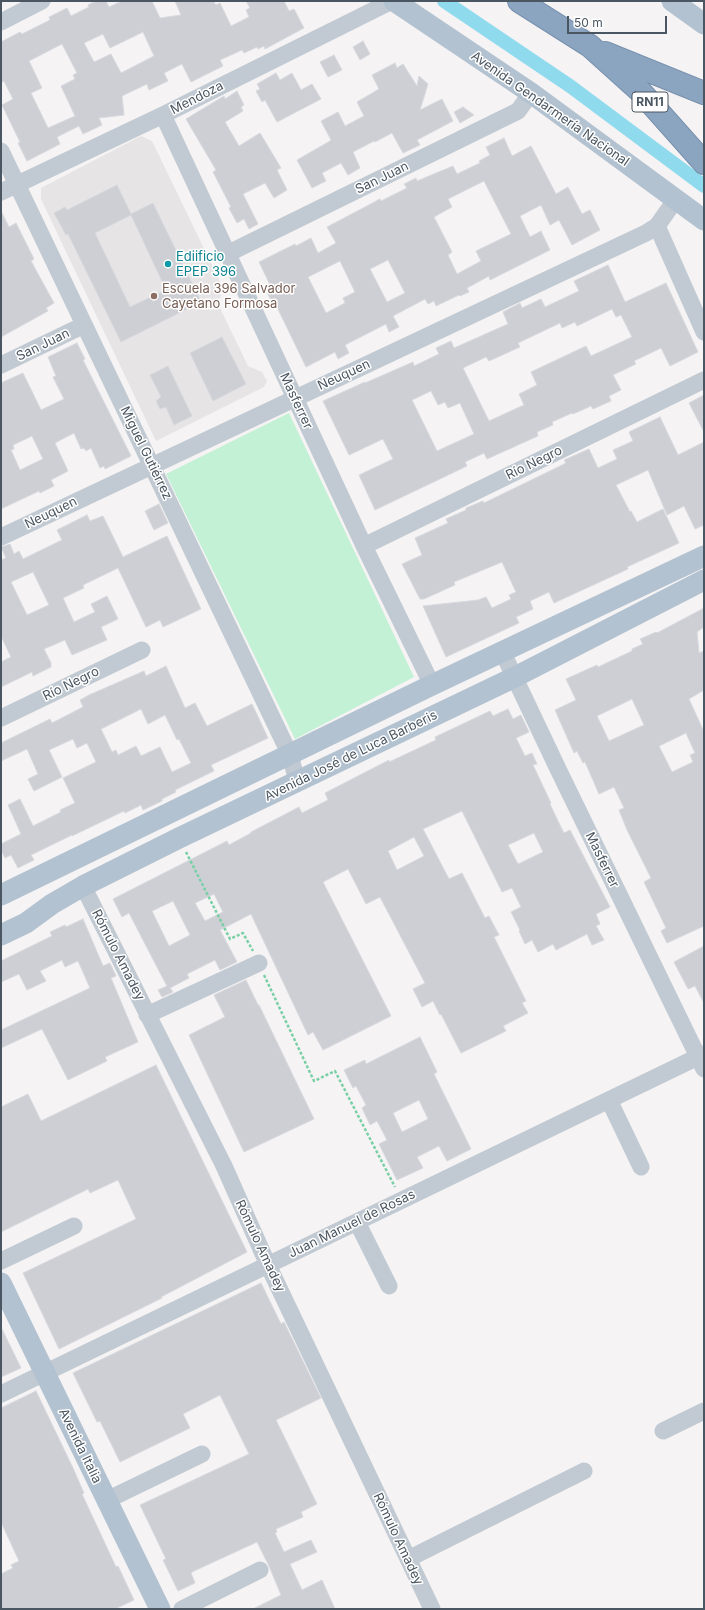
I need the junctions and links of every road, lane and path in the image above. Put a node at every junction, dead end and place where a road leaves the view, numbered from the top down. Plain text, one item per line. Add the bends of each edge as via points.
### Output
1 (42, 1) edge
2 (393, 1) edge
3 (519, 1) edge
4 (672, 1) edge
5 (1, 22) edge
6 (704, 24) edge
7 (590, 46) junction
8 (531, 93) junction
9 (704, 93) edge
10 (163, 115) junction
11 (1, 151) edge
12 (704, 163) edge
13 (17, 184) junction
14 (1, 192) edge
15 (676, 199) junction
16 (704, 220) edge
17 (657, 226) junction
18 (227, 254) junction
19 (84, 325) junction
20 (704, 332) edge
21 (1, 365) edge
22 (704, 380) edge
23 (295, 398) junction
24 (152, 465) junction
25 (1, 537) edge
26 (364, 546) junction
27 (704, 556) edge
28 (704, 580) edge
29 (142, 650) dead end
30 (502, 651) junction
31 (515, 677) junction
32 (432, 685) junction
33 (1, 718) edge
34 (290, 755) junction
35 (297, 781) junction
36 (179, 838) junction
37 (83, 886) junction
38 (1, 895) edge
39 (1, 935) edge
40 (258, 963) junction
41 (147, 1015) junction
42 (702, 1060) edge
43 (609, 1100) junction
44 (641, 1167) dead end
45 (402, 1200) junction
46 (357, 1222) junction
47 (74, 1226) dead end
48 (1, 1261) edge
49 (268, 1265) junction
50 (1, 1283) edge
51 (389, 1286) dead end
52 (45, 1373) junction
53 (1, 1394) edge
54 (704, 1411) edge
55 (663, 1431) dead end
56 (202, 1454) dead end
57 (584, 1471) dead end
58 (107, 1500) junction
59 (408, 1559) junction
60 (260, 1570) dead end
61 (160, 1609) edge
62 (182, 1609) edge
63 (432, 1609) edge

1 - 5 street
2 - 8 main road, Avenida Gendarmería Nacional
2 - 10 street, Mendoza
3 - 7 highway, RN11
4 - 6 main road
7 - 9 highway, RN11
7 - 12 highway, RN11 via 640,91
8 - 15 main road, Avenida Gendarmería Nacional
8 - 18 street, San Juan via 518,111
10 - 13 street, Mendoza
10 - 18 street, Masferrer
11 - 13 street, Miguel Gutiérrez
13 - 14 street, Mendoza
13 - 19 street, Miguel Gutiérrez
15 - 16 main road, Avenida Gendarmería Nacional
15 - 17 street, Neuquen
17 - 20 street
17 - 23 street, Neuquen
18 - 23 street, Masferrer
19 - 21 street, San Juan
19 - 24 street, Miguel Gutiérrez
22 - 26 street, Río Negro
23 - 24 street, Neuquen
23 - 26 street, Masferrer
24 - 25 street, Neuquen
24 - 34 street, Miguel Gutiérrez
26 - 32 street, Masferrer
27 - 30 main road
28 - 31 main road, Avenida José de Luca Barberis
29 - 33 street, Río Negro
30 - 31 street, Masferrer
30 - 32 main road
31 - 35 main road, Avenida José de Luca Barberis
31 - 42 street, Masferrer
32 - 34 main road
34 - 35 street, Miguel Gutiérrez
34 - 38 main road
35 - 36 main road, Avenida José de Luca Barberis
36 - 37 main road, Avenida José de Luca Barberis
36 - 40 path via 230,939 243,933
37 - 39 main road, Avenida José de Luca Barberis via 26,923
37 - 41 street, Rómulo Amadey
40 - 41 street
40 - 45 path via 314,1081 335,1071
41 - 49 street, Rómulo Amadey via 224,1166
42 - 43 street, Juan Manuel de Rosas
43 - 44 street
43 - 45 street, Juan Manuel de Rosas
45 - 46 street, Juan Manuel de Rosas
46 - 49 street, Juan Manuel de Rosas
46 - 51 street
47 - 48 street
49 - 52 street, Juan Manuel de Rosas
49 - 59 street, Rómulo Amadey
50 - 52 main road, Avenida Italia
52 - 53 street, Juan Manuel de Rosas
52 - 58 main road, Avenida Italia
54 - 55 street
56 - 58 street
57 - 59 street
58 - 61 main road, Avenida Italia
59 - 63 street, Rómulo Amadey
60 - 62 street

